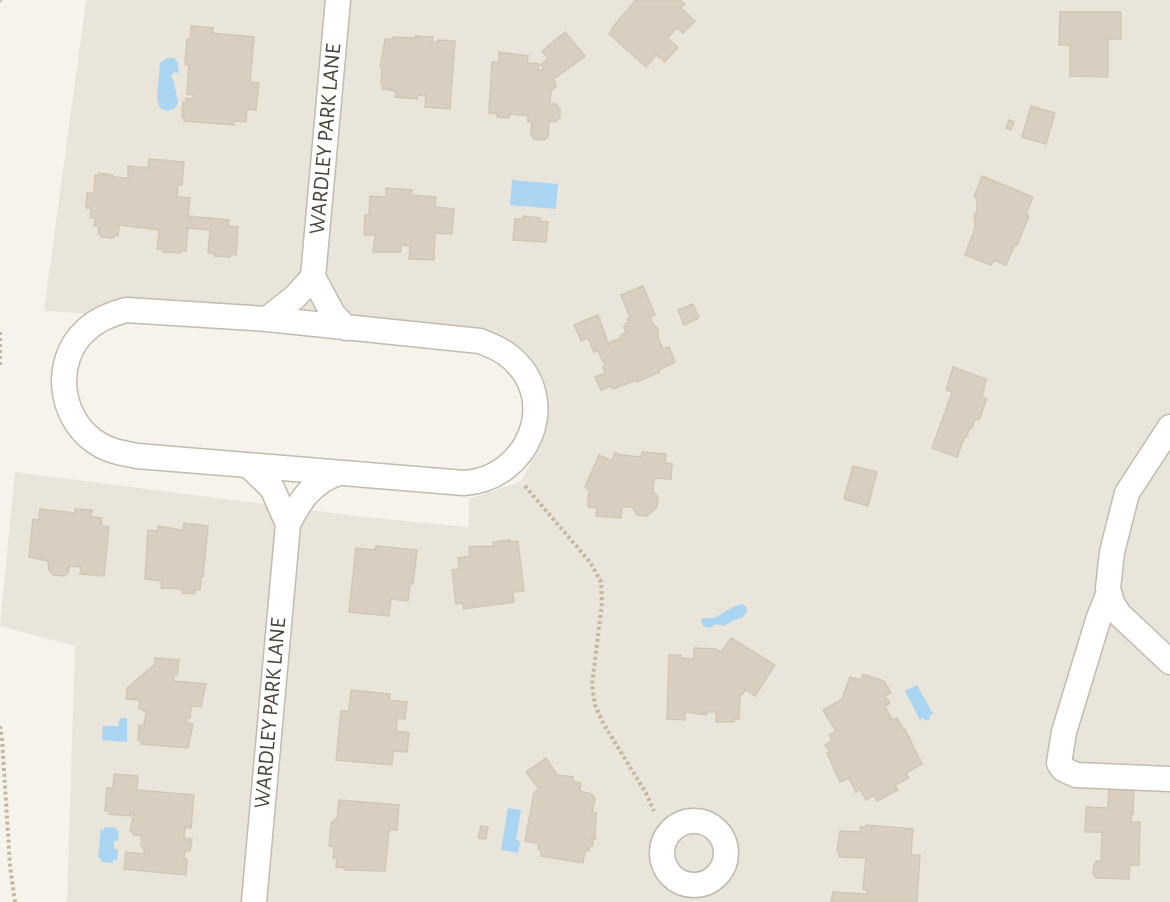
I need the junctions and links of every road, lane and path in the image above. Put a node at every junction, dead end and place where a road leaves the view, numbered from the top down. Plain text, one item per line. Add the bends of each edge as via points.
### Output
1 (338, 0) edge
2 (313, 277) junction
3 (267, 320) junction
4 (346, 328) junction
5 (0, 332) edge
6 (0, 366) edge
7 (1170, 427) edge
8 (248, 465) junction
9 (339, 473) junction
10 (525, 486) dead end
11 (288, 524) junction
12 (1108, 595) junction
13 (1170, 662) edge
14 (0, 726) edge
15 (1170, 779) edge
16 (654, 811) dead end
17 (15, 902) edge
18 (254, 902) edge

1 - 2 street, WARDLEY PARK LANE
2 - 3 street
2 - 4 street via 333,314
3 - 4 street
3 - 8 street via 126,310 113,313 83,332 71,350 64,373 70,413 100,446 137,456
4 - 9 street via 465,338 492,346 510,356 522,370 531,388 535,416 522,453 510,466 484,481 454,484
5 - 6 path
7 - 12 street via 1127,493 1109,568
8 - 9 street
8 - 11 street, WARDLEY PARK LANE via 272,488
9 - 11 street, WARDLEY PARK LANE via 313,487 297,505
10 - 16 path via 590,562 601,582 592,685 595,705
11 - 18 street, WARDLEY PARK LANE
12 - 13 street via 1124,619
12 - 15 street via 1064,732 1059,764 1076,775
14 - 17 path

